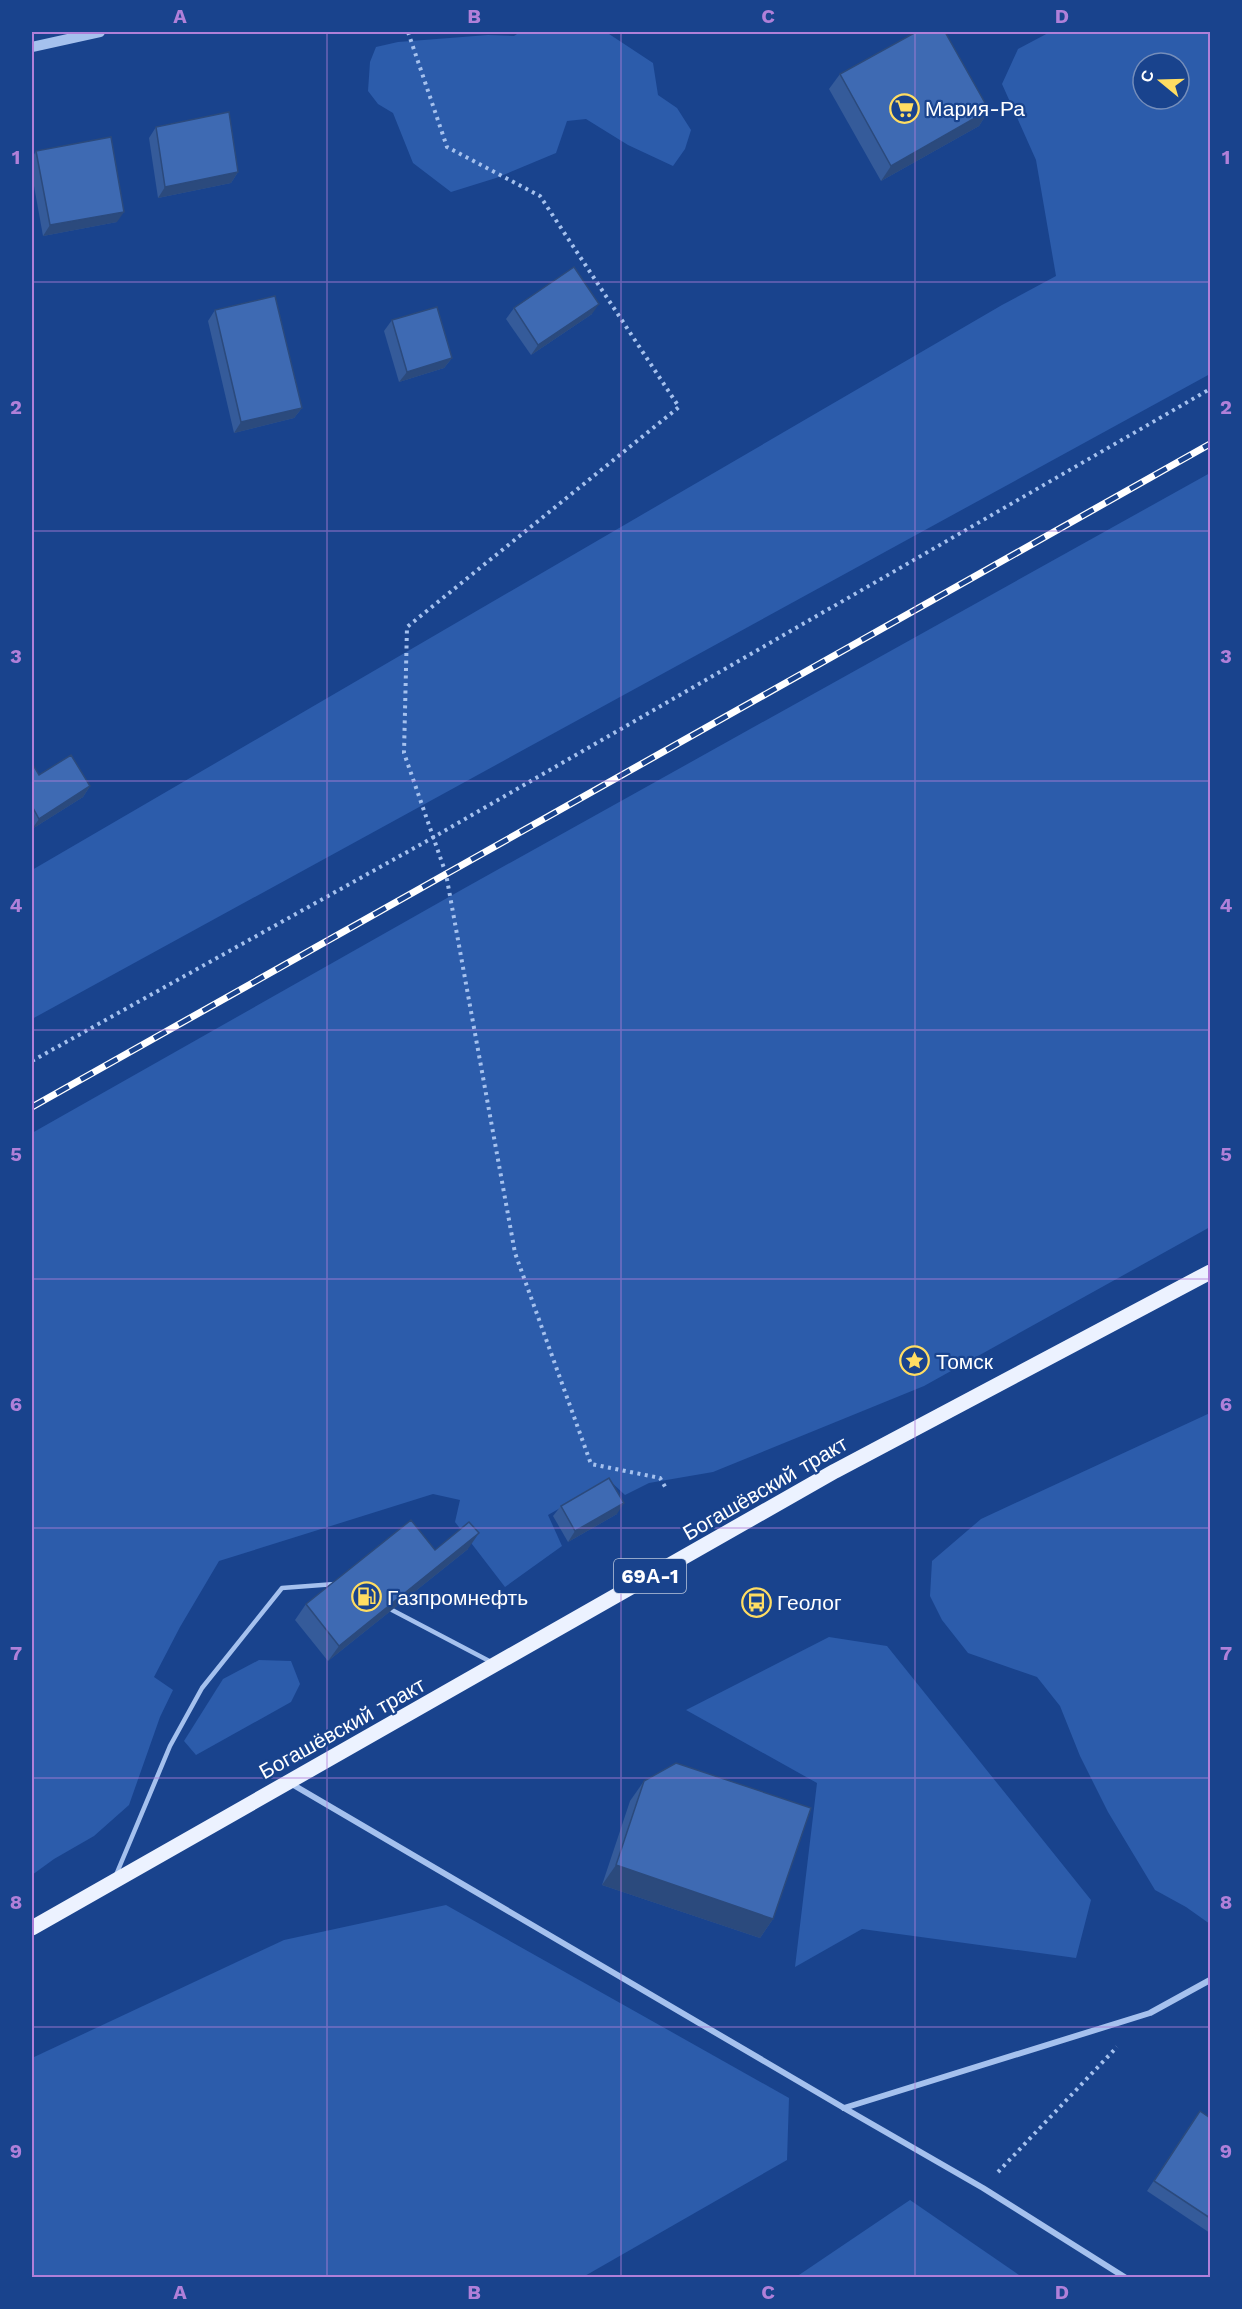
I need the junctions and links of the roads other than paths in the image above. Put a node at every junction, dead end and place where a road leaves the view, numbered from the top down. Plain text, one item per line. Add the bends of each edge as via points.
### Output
1 (100, 32) edge
2 (32, 47) edge
3 (1210, 1272) edge
4 (340, 1583) edge
5 (392, 1610) edge
6 (495, 1664) junction
7 (288, 1782) junction
8 (113, 1881) junction
9 (32, 1928) edge
10 (1210, 1980) edge
11 (843, 2108) junction
12 (1126, 2277) edge

1 - 2 street
3 - 6 main road, Богашёвский тракт / 69А-1 via 836,1471
4 - 8 lane via 282,1588 202,1688 170,1746
5 - 6 lane
6 - 7 main road, Богашёвский тракт / 69А-1
7 - 8 main road, Богашёвский тракт / 69А-1
7 - 11 street
8 - 9 main road, Богашёвский тракт / 69А-1
10 - 11 street via 1150,2013
11 - 12 street via 983,2188

